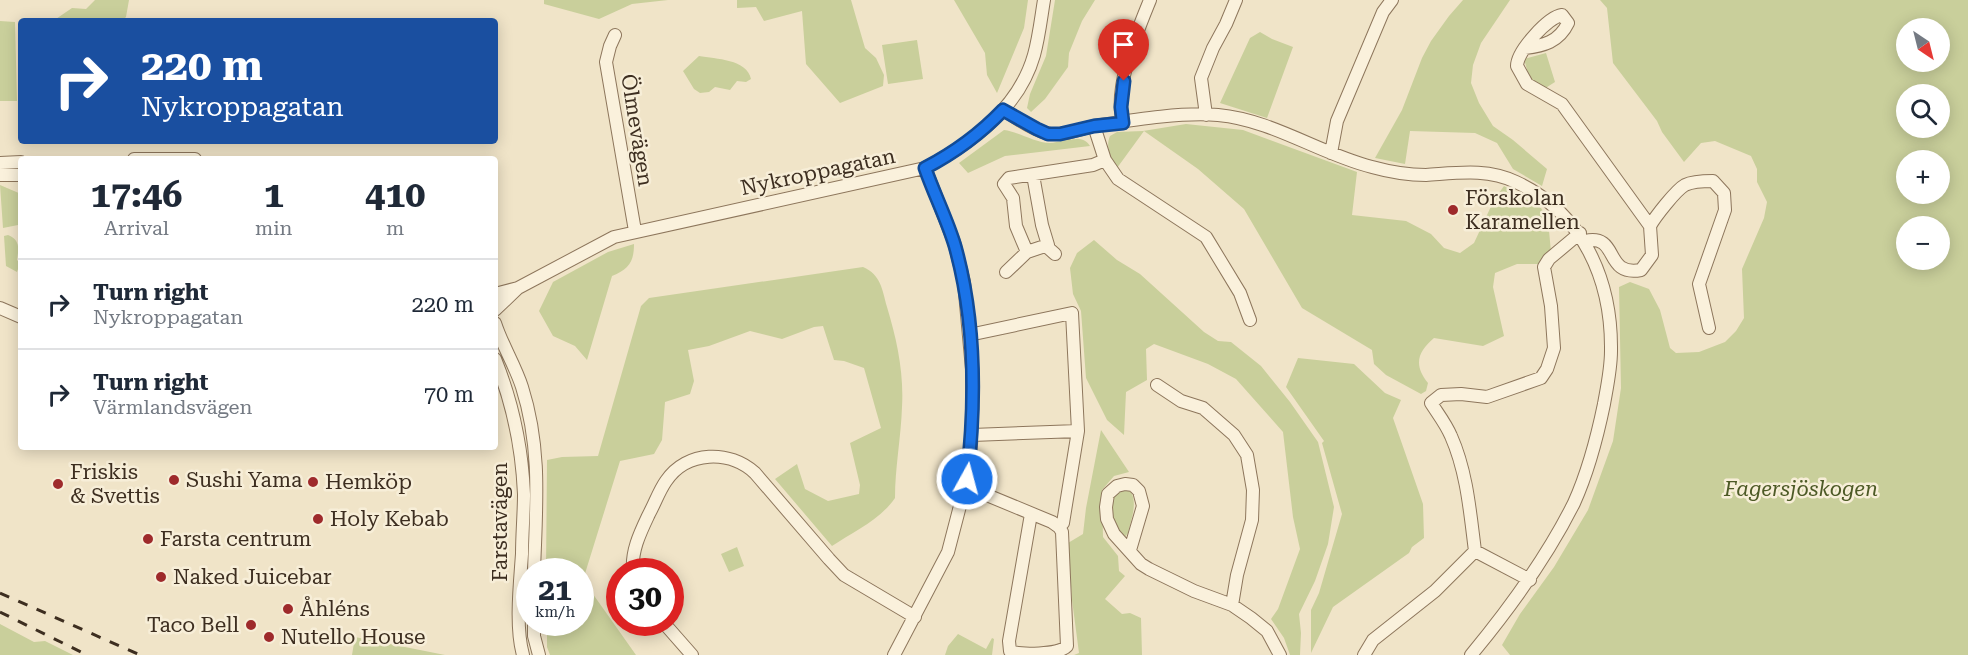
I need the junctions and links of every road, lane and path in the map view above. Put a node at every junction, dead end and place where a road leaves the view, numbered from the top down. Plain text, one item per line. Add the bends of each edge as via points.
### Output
1 (1044, 0) edge
2 (1150, 0) edge
3 (1236, 0) edge
4 (1392, 0) edge
5 (615, 35) dead end
6 (1525, 48) dead end
7 (1003, 110) junction
8 (1206, 115) junction
9 (1123, 123) junction
10 (1094, 126) junction
11 (1331, 153) junction
12 (1105, 160) junction
13 (18, 162) edge
14 (0, 163) edge
15 (925, 168) junction
16 (0, 175) edge
17 (18, 175) edge
18 (1033, 175) junction
19 (1650, 226) junction
20 (635, 231) junction
21 (1583, 237) junction
22 (1027, 252) junction
23 (1006, 272) dead end
24 (518, 288) junction
25 (498, 293) edge
26 (498, 307) edge
27 (0, 308) edge
28 (18, 316) edge
29 (1250, 320) dead end
30 (1709, 328) dead end
31 (498, 330) edge
32 (969, 335) junction
33 (498, 367) edge
34 (1157, 386) dead end
35 (1078, 431) junction
36 (972, 435) junction
37 (965, 486) junction
38 (524, 495) junction
39 (536, 512) junction
40 (1030, 514) junction
41 (1059, 527) junction
42 (1130, 550) junction
43 (1475, 551) junction
44 (534, 558) edge
45 (634, 558) edge
46 (1530, 580) junction
47 (1232, 605) junction
48 (915, 617) junction
49 (534, 636) joint
50 (675, 636) edge
51 (522, 654) edge
52 (539, 655) edge
53 (692, 655) edge
54 (894, 655) edge
55 (1280, 655) edge
56 (1364, 655) edge
57 (1470, 655) edge

1 - 7 street, Nykroppagatan via 1034,56 1019,89
2 - 9 street via 1128,61 1121,98
3 - 8 street via 1201,78
4 - 11 street via 1383,12 1337,121
5 - 20 street, Ölmevägen via 606,62
6 - 19 street via 1516,66 1527,84 1562,104
7 - 10 street via 1048,134
7 - 15 street, Nykroppagatan via 969,141
8 - 9 street
8 - 11 street via 1266,126
9 - 10 street
10 - 12 street
11 - 21 street via 1405,174 1495,174 1542,196
12 - 18 street
12 - 29 street via 1118,179 1204,235 1240,293
13 - 14 street
15 - 20 street, Nykroppagatan
15 - 32 street via 954,242 964,282
16 - 17 street
18 - 22 street via 1041,225 1051,250
18 - 22 street via 1009,178 1004,184 1013,198 1016,226
19 - 21 street via 1652,255 1641,270 1631,272 1617,265 1601,241
19 - 30 street via 1684,186 1713,181 1724,193 1725,210 1699,284
20 - 24 street, Nykroppagatan via 599,244
21 - 43 street via 1544,267 1554,348 1541,378 1487,397 1441,395 1431,403 1450,433 1461,462
21 - 46 street via 1608,305 1610,370 1584,478 1562,526
22 - 23 street
24 - 25 street, Nykroppagatan
24 - 26 street, Nykroppagatan
27 - 28 street
31 - 39 street, Farstavägen via 516,370 530,418 538,480
32 - 35 street via 1072,313
32 - 36 street
33 - 38 street, Farstavägen via 515,426
34 - 47 street via 1203,408 1234,435 1247,456 1254,490 1252,520
35 - 36 street
35 - 41 street via 1063,523
36 - 37 street
37 - 40 street
37 - 48 street via 948,552
38 - 39 street
38 - 51 street, Farstavägen
39 - 44 street, Farstavägen
40 - 41 street
40 - 41 street via 1009,641 1010,651 1016,654 1058,653 1068,646
42 - 42 street via 1143,506 1139,491 1125,484 1108,494 1106,507 1114,534
42 - 47 street via 1149,569
43 - 46 street
43 - 56 street via 1435,591 1372,640
45 - 48 street via 666,480 684,464 707,456 722,456 747,465 844,575
46 - 57 street
47 - 55 street via 1267,631
48 - 54 street
49 - 51 street, Farstavägen
49 - 52 street
50 - 53 street

